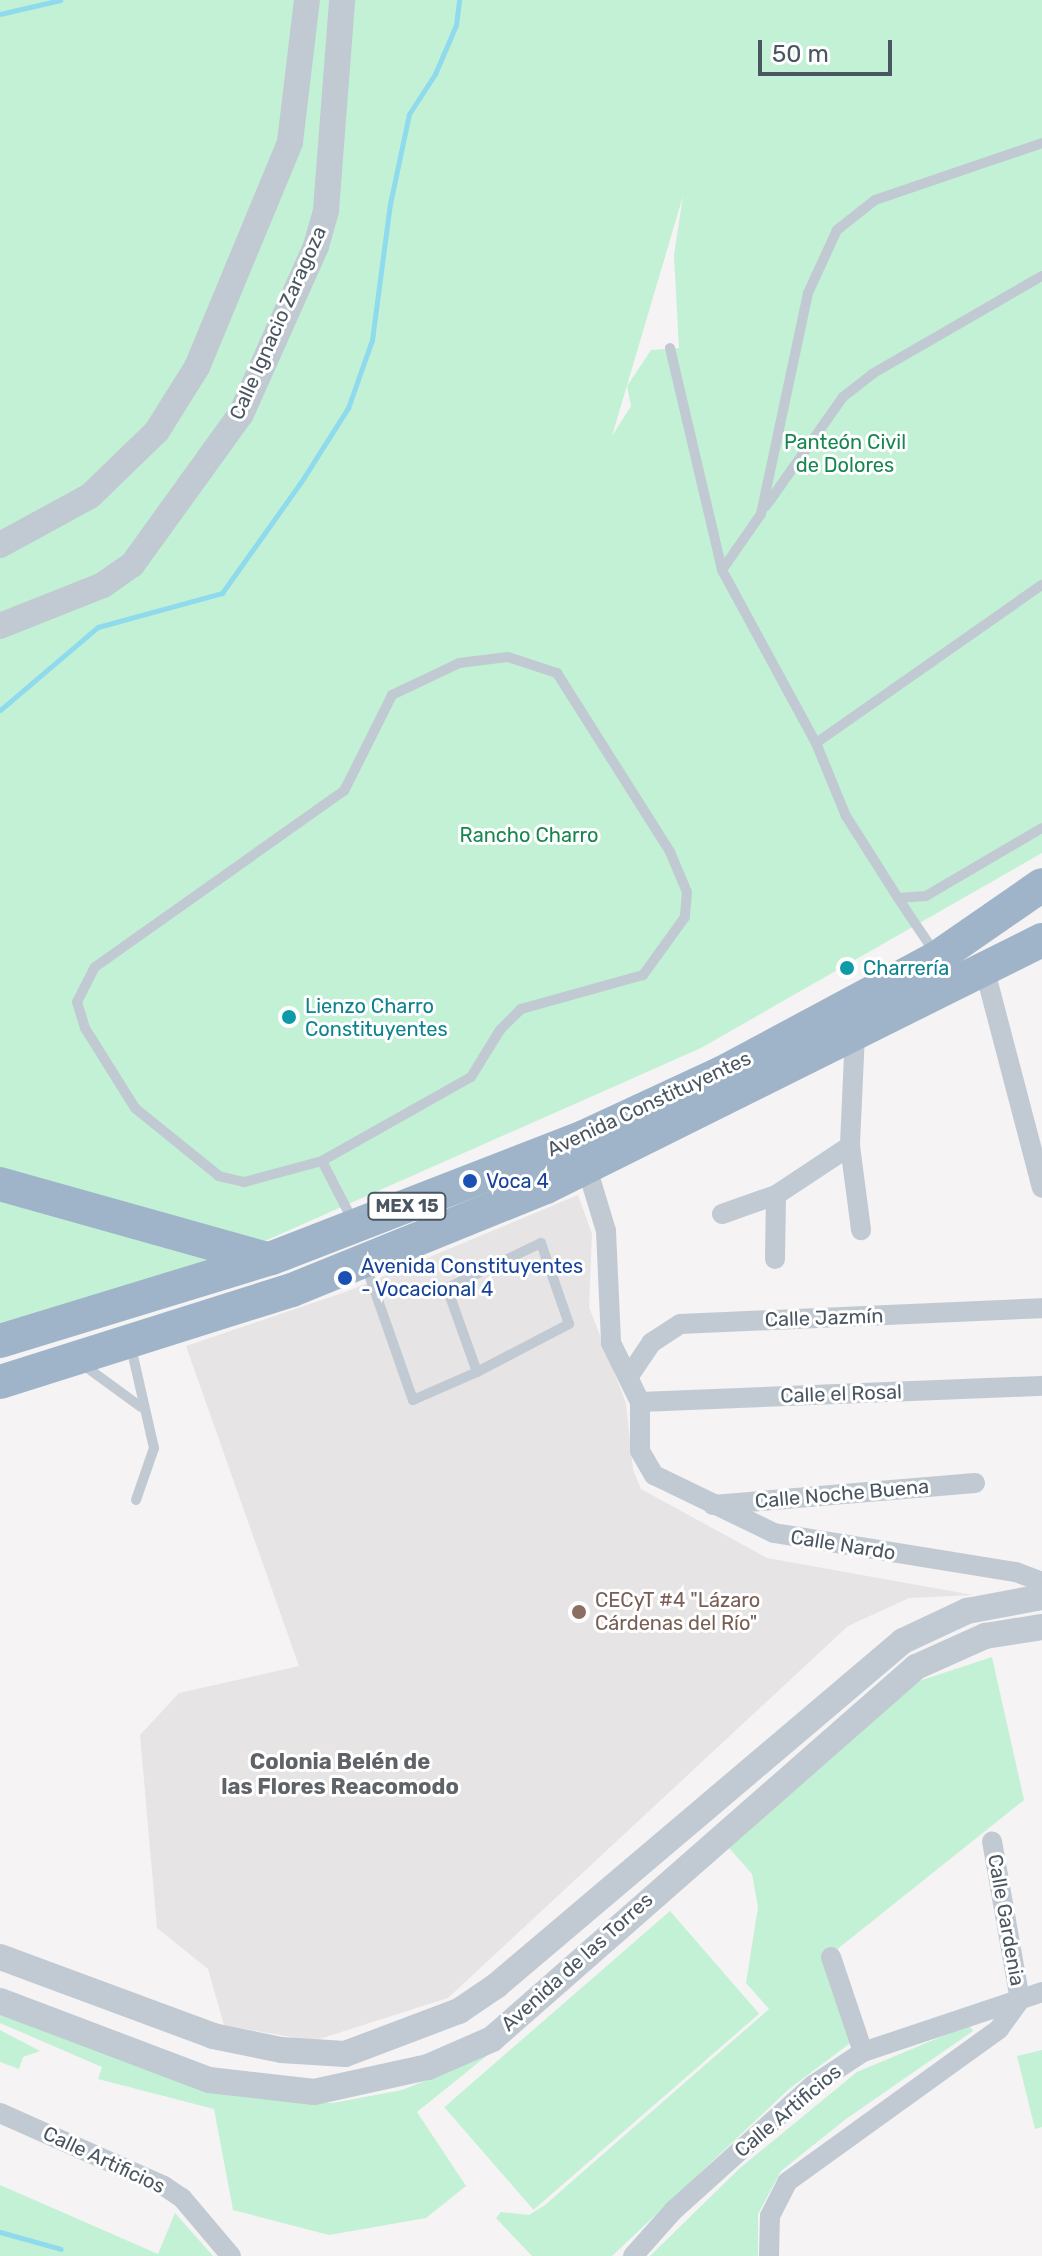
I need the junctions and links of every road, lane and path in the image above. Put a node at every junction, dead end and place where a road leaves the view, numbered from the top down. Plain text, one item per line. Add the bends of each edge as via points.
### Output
1 (307, 0) edge
2 (342, 0) edge
3 (1042, 143) edge
4 (1042, 276) edge
5 (670, 348) dead end
6 (761, 514) junction
7 (0, 545) edge
8 (722, 570) junction
9 (1042, 585) edge
10 (0, 626) edge
11 (816, 743) junction
12 (1042, 828) edge
13 (1042, 885) edge
14 (898, 898) junction
15 (1042, 917) edge
16 (1037, 944) edge
17 (938, 957) junction
18 (985, 971) junction
19 (799, 1032) junction
20 (855, 1034) junction
21 (850, 1146) junction
22 (322, 1161) junction
23 (587, 1168) junction
24 (0, 1184) edge
25 (1042, 1188) edge
26 (776, 1195) junction
27 (722, 1214) dead end
28 (356, 1226) junction
29 (861, 1230) dead end
30 (272, 1258) junction
31 (775, 1259) dead end
32 (364, 1261) junction
33 (1042, 1308) edge
34 (6, 1333) edge
35 (131, 1341) junction
36 (75, 1359) junction
37 (477, 1372) junction
38 (629, 1376) junction
39 (0, 1382) edge
40 (1042, 1386) edge
41 (640, 1402) junction
42 (141, 1407) junction
43 (975, 1483) dead end
44 (136, 1500) dead end
45 (709, 1505) junction
46 (1042, 1582) edge
47 (1042, 1597) edge
48 (1042, 1627) edge
49 (692, 1819) junction
50 (713, 1841) junction
51 (992, 1841) dead end
52 (0, 1957) edge
53 (831, 1957) dead end
54 (1042, 1992) edge
55 (1020, 2000) junction
56 (0, 2001) edge
57 (863, 2052) junction
58 (0, 2113) edge
59 (231, 2256) edge
60 (633, 2256) edge
61 (769, 2256) edge

1 - 7 street via 290,142 197,367 157,431 90,496
2 - 10 street, Calle Ignacio Zaragoza via 326,210 316,246 241,414 132,565 103,585
3 - 6 lane via 875,200 837,230 808,293
4 - 6 lane via 872,374 843,397 817,426
5 - 8 lane
6 - 8 lane
8 - 11 lane
9 - 11 lane
11 - 14 lane via 846,816
12 - 14 lane via 926,896
13 - 17 highway, Avenida Constituyentes / MEX 15
14 - 17 lane
15 - 19 highway via 948,968
16 - 18 highway, Avenida Constituyentes / MEX 15
17 - 19 highway, Avenida Constituyentes / MEX 15
18 - 20 highway, Avenida Constituyentes / MEX 15
18 - 25 street
19 - 28 highway, Avenida Constituyentes / MEX 15 via 584,1137
20 - 21 street
20 - 23 highway, Avenida Constituyentes / MEX 15
21 - 26 street
21 - 29 street
22 - 22 lane via 471,1077 500,1030 521,1009 643,975 685,917 687,892 670,852 557,673 508,657 459,663 392,695 344,791 95,967 77,1002 85,1028 135,1108 219,1176 244,1182
22 - 28 lane
23 - 32 highway, Avenida Constituyentes / MEX 15
23 - 38 street via 606,1231 611,1343
24 - 30 highway via 240,1255
26 - 27 street
26 - 31 street
28 - 30 highway, Avenida Constituyentes / MEX 15
30 - 34 highway, Avenida Constituyentes / MEX 15
32 - 35 highway, Avenida Constituyentes / MEX 15 via 292,1290
32 - 37 lane via 413,1400
33 - 38 street, Calle Jazmín via 680,1324 651,1343
35 - 36 highway, Avenida Constituyentes / MEX 15
35 - 42 lane
36 - 39 highway, Avenida Constituyentes / MEX 15
36 - 42 lane
37 - 37 lane via 569,1324 541,1243 447,1288
38 - 41 street
40 - 41 street, Calle el Rosal
41 - 45 street, Calle Nardo via 640,1451 654,1475
42 - 44 lane via 154,1448
43 - 45 street, Calle Noche Buena
45 - 46 street, Calle Nardo via 797,1539 1016,1572
47 - 49 street, Avenida de las Torres via 967,1611 903,1641
48 - 50 street, Avenida de las Torres via 985,1636 916,1667
49 - 50 street
49 - 52 street, Avenida de las Torres via 459,2011 345,2054 281,2050 213,2036
50 - 56 street, Avenida de las Torres via 492,2039 414,2071 314,2092 209,2080
51 - 55 street, Calle Gardenia
53 - 57 street
54 - 55 street, Calle Artificios
55 - 57 street, Calle Artificios
55 - 61 street via 999,2029 862,2125 778,2195 770,2216
57 - 60 street, Calle Artificios via 813,2085 674,2210
58 - 59 street, Calle Artificios via 164,2186 182,2198

